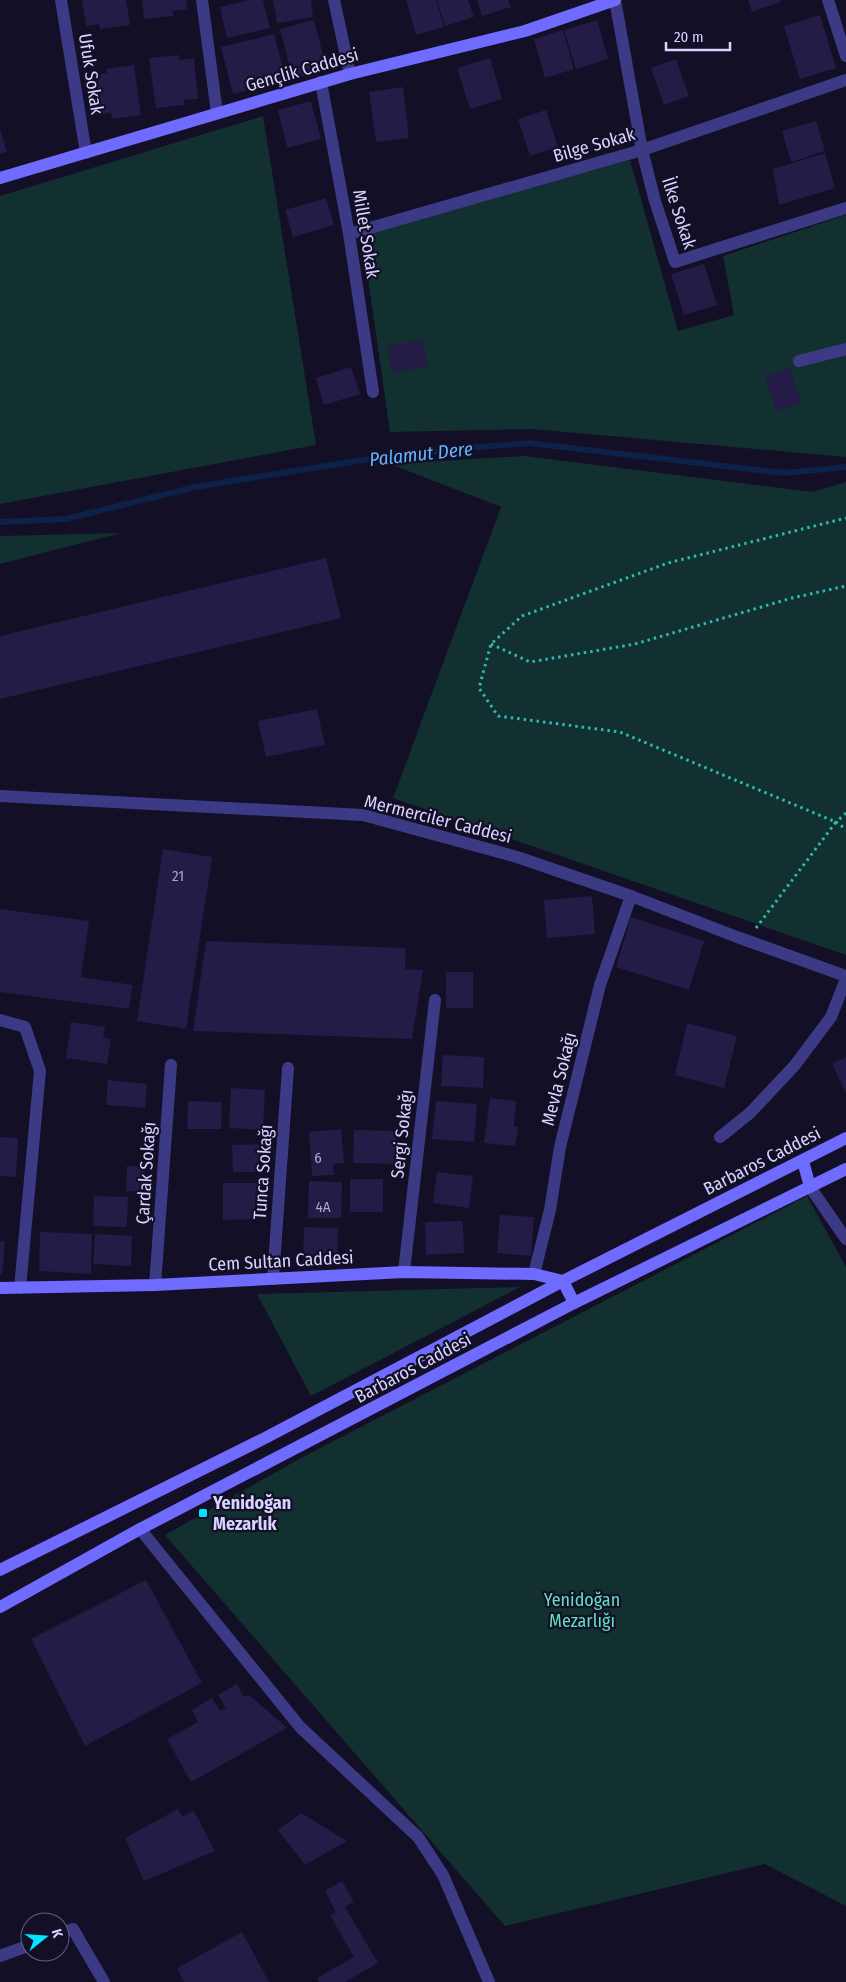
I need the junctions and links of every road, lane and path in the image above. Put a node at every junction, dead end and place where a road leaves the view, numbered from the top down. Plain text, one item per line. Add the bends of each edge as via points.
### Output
1 (61, 0) edge
2 (202, 0) edge
3 (334, 0) edge
4 (615, 0) edge
5 (828, 0) edge
6 (846, 56) edge
7 (350, 74) junction
8 (846, 80) edge
9 (322, 82) junction
10 (217, 113) junction
11 (642, 150) junction
12 (86, 153) junction
13 (0, 178) edge
14 (846, 208) edge
15 (349, 234) junction
16 (846, 349) edge
17 (799, 361) dead end
18 (373, 392) dead end
19 (846, 518) edge
20 (846, 586) edge
21 (491, 644) junction
22 (0, 796) edge
23 (846, 813) edge
24 (836, 822) junction
25 (846, 829) edge
26 (631, 896) junction
27 (747, 941) junction
28 (846, 977) edge
29 (435, 1000) dead end
30 (0, 1020) edge
31 (171, 1065) dead end
32 (288, 1068) dead end
33 (720, 1137) dead end
34 (846, 1138) edge
35 (803, 1161) junction
36 (846, 1169) edge
37 (810, 1187) junction
38 (846, 1239) edge
39 (404, 1272) junction
40 (534, 1274) junction
41 (273, 1279) junction
42 (563, 1281) junction
43 (155, 1285) junction
44 (0, 1288) edge
45 (20, 1288) junction
46 (574, 1303) junction
47 (140, 1528) junction
48 (0, 1570) edge
49 (0, 1607) edge
50 (70, 1930) edge
51 (20, 1949) edge
52 (0, 1956) edge
53 (104, 1982) edge
54 (489, 1982) edge

1 - 12 street, Ufuk Sokak
2 - 10 street
3 - 7 street
4 - 7 main road, Gençlik Caddesi via 525,31
4 - 11 street, İlke Sokak
5 - 6 street
7 - 9 main road, Gençlik Caddesi
8 - 11 street, Bilge Sokak
9 - 10 main road, Gençlik Caddesi
9 - 15 street, Millet Sokak
10 - 12 main road, Gençlik Caddesi
11 - 14 street, İlke Sokak via 675,262
11 - 15 street, Bilge Sokak
12 - 13 main road, Gençlik Caddesi
15 - 18 street, Millet Sokak
16 - 17 street
19 - 21 path via 659,566 522,616
20 - 21 path via 792,598 635,644 530,662
21 - 24 path via 479,688 498,716 620,732
22 - 26 street, Mermerciler Caddesi via 363,815 517,857
23 - 24 path
24 - 25 path
24 - 27 path
26 - 27 street, Mermerciler Caddesi
26 - 40 street, Mevla Sokağı via 600,985 560,1147 550,1210
27 - 28 street, Mermerciler Caddesi
28 - 33 street via 831,1017 795,1065 750,1113
29 - 39 street, Sergi Sokağı
30 - 45 street via 26,1027 40,1071
31 - 43 street, Çardak Sokağı
32 - 41 street, Tunca Sokağı
34 - 35 main road, Barbaros Caddesi
35 - 37 main road
35 - 42 main road, Barbaros Caddesi
36 - 37 main road, Barbaros Caddesi
37 - 38 street
37 - 46 main road, Barbaros Caddesi
39 - 40 main road, Cem Sultan Caddesi
39 - 41 main road, Cem Sultan Caddesi
40 - 42 main road, Cem Sultan Caddesi
41 - 43 main road, Cem Sultan Caddesi
42 - 46 main road
42 - 48 main road, Barbaros Caddesi via 265,1438
43 - 45 main road, Cem Sultan Caddesi
44 - 45 main road, Cem Sultan Caddesi
46 - 47 main road, Barbaros Caddesi
47 - 49 main road, Barbaros Caddesi
47 - 54 street via 300,1728 418,1837 443,1875
50 - 53 street via 73,1929
51 - 52 street

